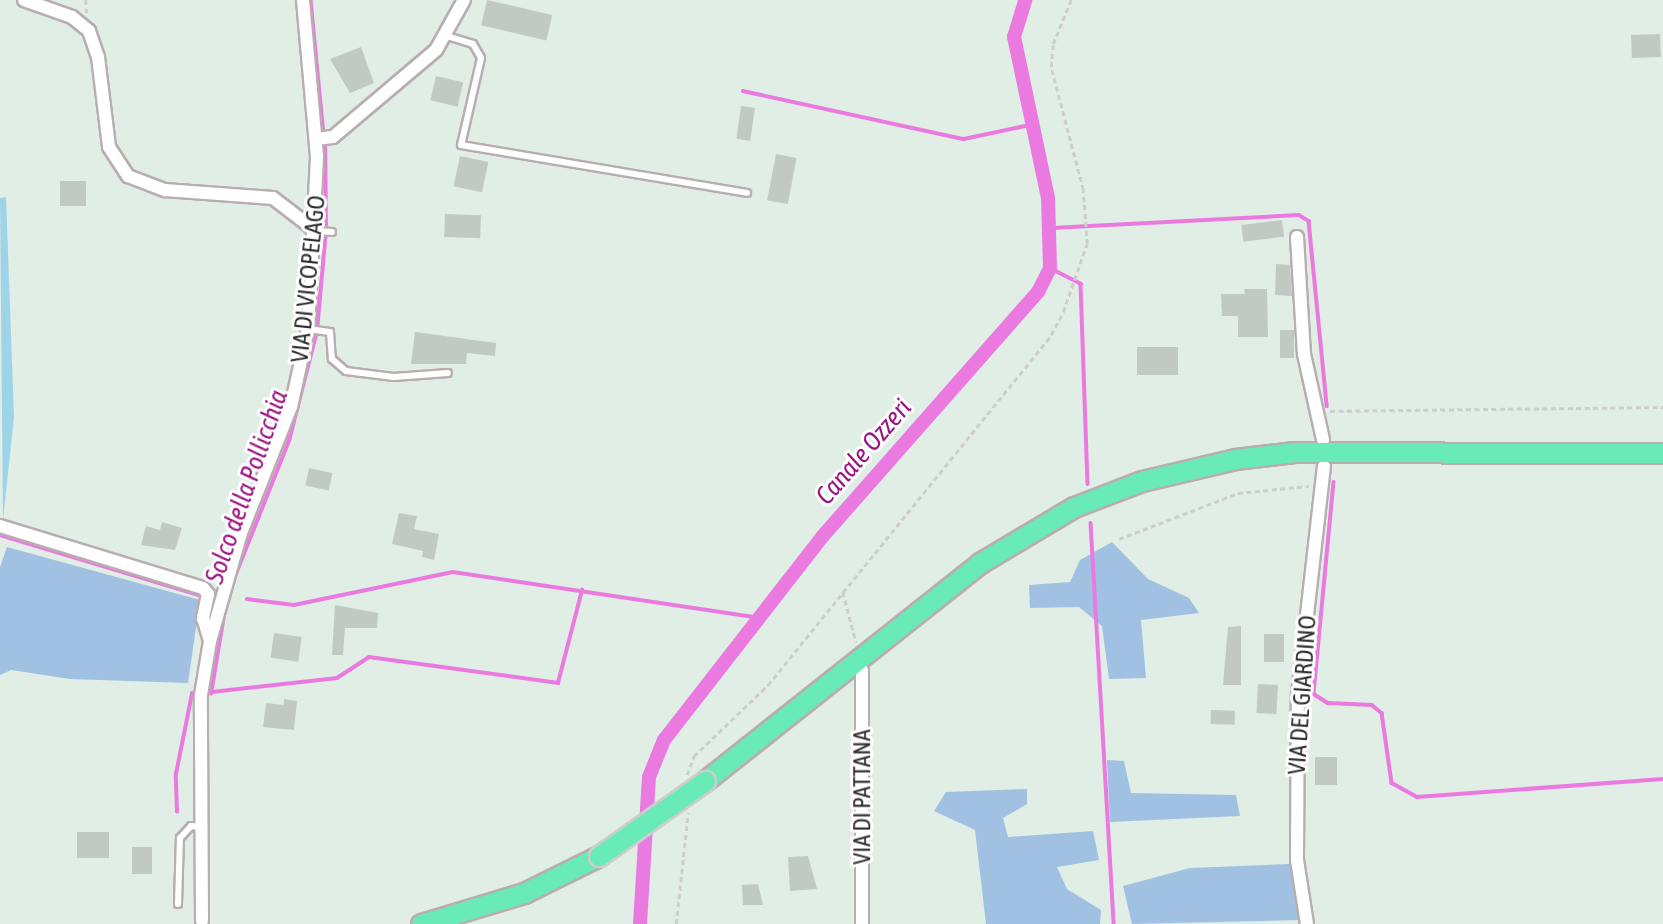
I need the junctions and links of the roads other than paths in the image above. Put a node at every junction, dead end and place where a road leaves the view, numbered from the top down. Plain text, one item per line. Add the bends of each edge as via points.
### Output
1 (24, 0) edge
2 (303, 0) edge
3 (464, 0) edge
4 (447, 36) junction
5 (322, 138) junction
6 (747, 193) dead end
7 (319, 231) junction
8 (332, 232) dead end
9 (1297, 237) dead end
10 (310, 329) junction
11 (448, 373) dead end
12 (1323, 440) dead end
13 (1663, 453) edge
14 (1324, 466) dead end
15 (0, 526) edge
16 (210, 641) junction
17 (862, 670) dead end
18 (201, 827) junction
19 (178, 904) dead end
20 (202, 921) dead end
21 (421, 924) edge
22 (862, 924) edge
23 (1307, 924) edge

1 - 7 street via 72,17 89,31 98,57 109,147 128,176 165,190 273,198
2 - 5 street, VIA DI VICOPELAGO
3 - 4 street
4 - 5 street via 421,64
4 - 6 lane via 473,44 481,58 461,145
5 - 7 street, VIA DI VICOPELAGO
7 - 8 lane
7 - 10 street, VIA DI VICOPELAGO
9 - 12 street via 1304,354
10 - 11 lane via 333,338 335,364 346,371 394,377
10 - 16 street, VIA DI VICOPELAGO via 291,407 242,533
13 - 21 main road, bridge via 1295,452 1235,459 1142,481 1074,507 980,563 705,781 599,856 524,893
14 - 23 street, VIA DEL GIARDINO via 1298,694 1297,860
15 - 16 street via 203,588 208,594 203,618
16 - 18 street, VIA DI VICOPELAGO via 201,695
17 - 22 street, VIA DI PATTANA
18 - 19 lane via 191,826 180,838
18 - 20 street, VIA DI VICOPELAGO

